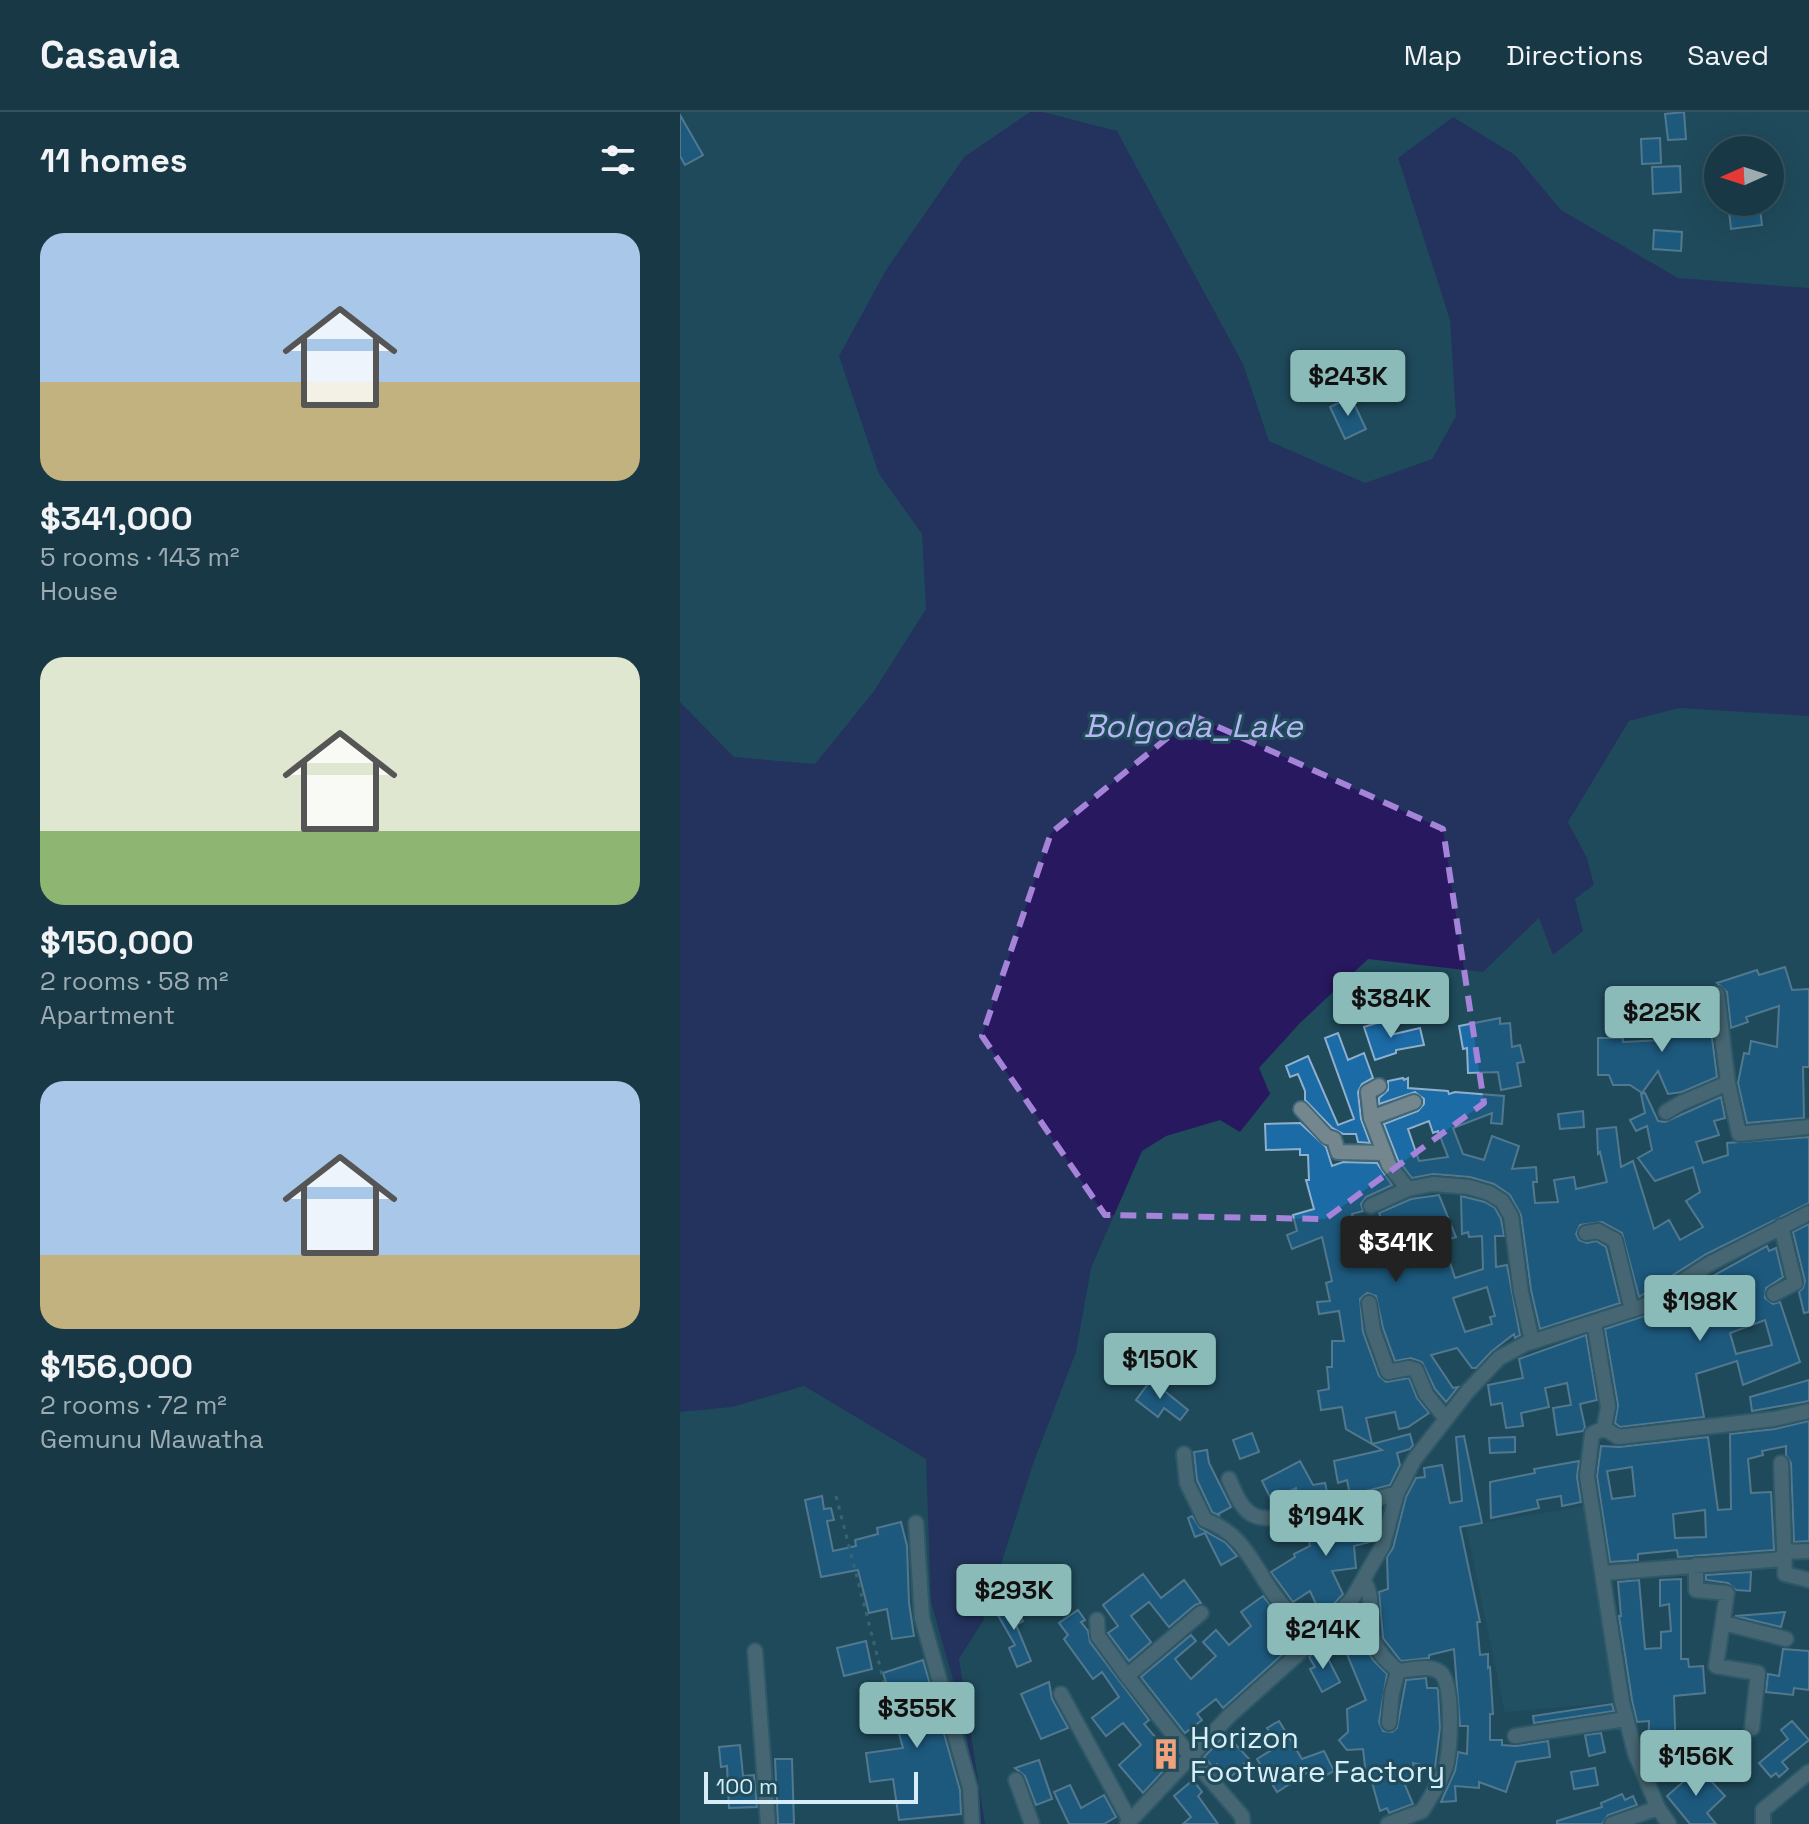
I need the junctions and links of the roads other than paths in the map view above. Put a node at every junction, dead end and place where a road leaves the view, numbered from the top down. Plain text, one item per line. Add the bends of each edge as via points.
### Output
1 (1717, 994) dead end
2 (1728, 1083) junction
3 (1379, 1086) dead end
4 (1414, 1102) dead end
5 (1301, 1109) dead end
6 (1666, 1112) dead end
7 (1371, 1118) junction
8 (1809, 1127) edge
9 (1384, 1153) junction
10 (1408, 1189) junction
11 (1371, 1206) dead end
12 (1809, 1213) edge
13 (1781, 1226) junction
14 (1586, 1233) dead end
15 (1774, 1294) dead end
16 (1369, 1303) dead end
17 (1632, 1310) junction
18 (1594, 1322) junction
19 (1532, 1341) junction
20 (1809, 1411) edge
21 (1446, 1419) junction
22 (1604, 1428) junction
23 (1184, 1454) dead end
24 (1781, 1463) dead end
25 (1229, 1479) dead end
26 (1397, 1493) junction
27 (916, 1523) dead end
28 (1809, 1551) edge
29 (1784, 1555) junction
30 (1696, 1565) junction
31 (1603, 1573) junction
32 (1363, 1580) junction
33 (1809, 1580) edge
34 (1201, 1613) dead end
35 (1097, 1620) dead end
36 (1724, 1623) junction
37 (1318, 1636) junction
38 (1786, 1639) dead end
39 (755, 1651) dead end
40 (1398, 1671) junction
41 (1127, 1676) junction
42 (1061, 1694) dead end
43 (1626, 1719) junction
44 (1389, 1723) dead end
45 (1752, 1728) dead end
46 (1515, 1736) dead end
47 (1191, 1757) junction
48 (1809, 1772) edge
49 (1016, 1780) dead end
50 (1658, 1808) junction
51 (1128, 1823) edge
52 (768, 1824) edge
53 (972, 1824) edge
54 (1032, 1824) edge
55 (1243, 1824) edge
56 (1388, 1824) edge
57 (1612, 1824) edge
58 (1669, 1824) edge
59 (1763, 1824) edge

1 - 2 street
2 - 6 street
2 - 8 street via 1739,1134
3 - 7 street via 1368,1092
4 - 7 street
5 - 9 street via 1334,1139 1338,1152
7 - 9 street
9 - 10 street
10 - 11 street
10 - 19 street via 1433,1184 1469,1187 1502,1201 1511,1216
12 - 13 street
13 - 15 street via 1795,1283
13 - 17 street
14 - 17 street via 1598,1231 1615,1240
16 - 21 street via 1388,1372 1416,1370 1426,1394
17 - 18 street
18 - 19 street
18 - 22 street via 1608,1407
19 - 21 street via 1499,1358
20 - 22 street via 1618,1437
21 - 26 street via 1414,1460
22 - 31 street via 1592,1434 1587,1476
23 - 37 street via 1187,1483 1205,1520 1237,1538 1284,1608
24 - 29 street
25 - 26 street via 1240,1502 1264,1519 1331,1510
26 - 32 street via 1383,1545
27 - 53 street via 922,1618 970,1788
28 - 29 street
29 - 30 street
29 - 33 street via 1785,1574
30 - 31 street
30 - 36 street via 1696,1590 1727,1593
31 - 43 street
32 - 37 street
32 - 40 street via 1369,1588 1372,1640
34 - 41 street
35 - 41 street via 1098,1636
36 - 38 street
36 - 45 street via 1716,1666 1758,1673
37 - 47 street
39 - 52 street
40 - 44 street
40 - 56 street via 1432,1667 1443,1673 1450,1735 1447,1763 1422,1811
41 - 47 street
42 - 51 street
43 - 46 street
43 - 50 street
47 - 51 street
47 - 55 street via 1242,1816
48 - 59 street via 1763,1810
49 - 54 street
50 - 57 street
50 - 58 street

